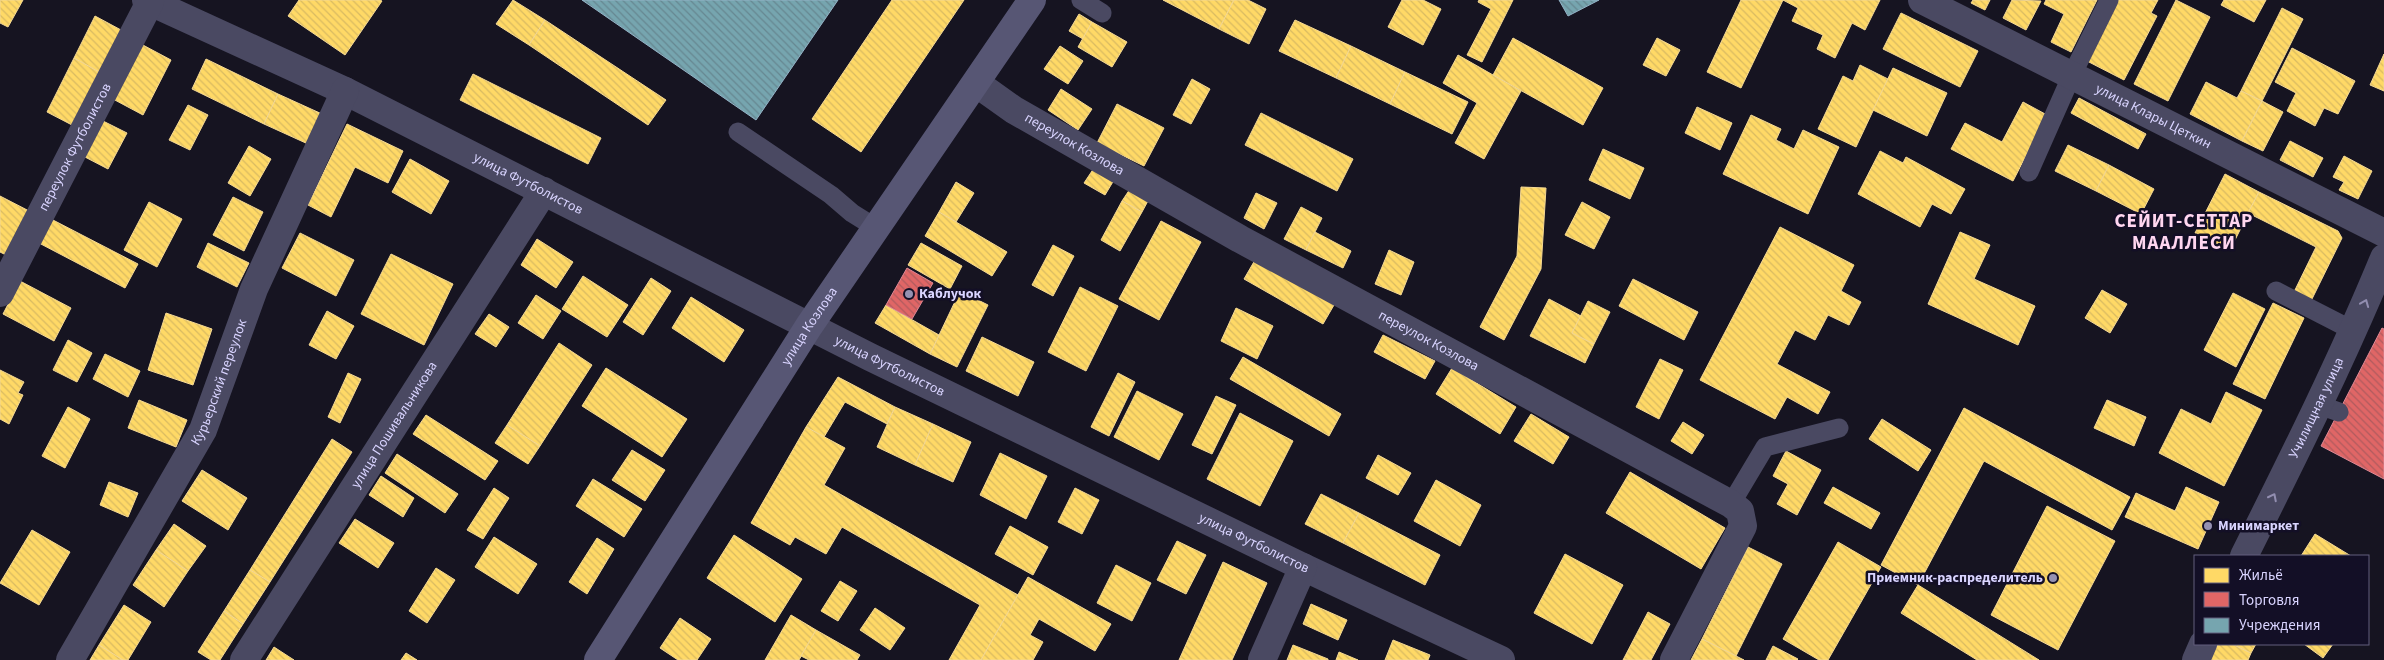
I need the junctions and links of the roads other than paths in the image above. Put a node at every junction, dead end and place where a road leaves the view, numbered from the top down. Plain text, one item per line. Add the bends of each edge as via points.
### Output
1 (1032, 0) edge
2 (1081, 0) edge
3 (1922, 0) edge
4 (2109, 0) edge
5 (148, 1) edge
6 (1102, 13) dead end
7 (2071, 77) junction
8 (976, 83) junction
9 (345, 91) junction
10 (738, 132) dead end
11 (2029, 172) dead end
12 (544, 191) junction
13 (876, 228) junction
14 (2384, 233) edge
15 (2384, 258) edge
16 (2276, 291) dead end
17 (0, 293) edge
18 (809, 326) junction
19 (2354, 332) junction
20 (1839, 428) dead end
21 (1731, 504) junction
22 (2245, 555) edge
23 (1303, 567) junction
24 (2203, 645) edge
25 (70, 660) edge
26 (244, 660) edge
27 (598, 660) edge
28 (1262, 660) edge
29 (1500, 660) edge
30 (1674, 660) edge
31 (2196, 660) edge

1 - 8 main road, улица Козлова
2 - 6 lane
3 - 7 street, улица Клары Цеткин
4 - 7 lane
5 - 9 street, улица Футболистов
5 - 17 street, переулок Футболистов
7 - 11 lane
7 - 14 street, улица Клары Цеткин
8 - 13 main road, улица Козлова
8 - 21 street, переулок Козлова via 1014,110 1257,249
9 - 12 street, улица Футболистов
9 - 25 street, Курьерский переулок via 254,289 203,430
10 - 13 lane
12 - 18 street, улица Футболистов
12 - 26 street, улица Пошивальникова
13 - 18 main road, улица Козлова
19 -> 15 street, Училищная улица
16 - 19 lane
18 - 23 street, улица Футболистов
18 - 27 main road, улица Козлова
22 -> 19 street, Училищная улица via 2329,409
20 - 21 lane via 1765,447
21 - 30 street via 1740,511 1743,526
23 - 28 street
23 - 29 street, улица Футболистов
24 - 31 street

